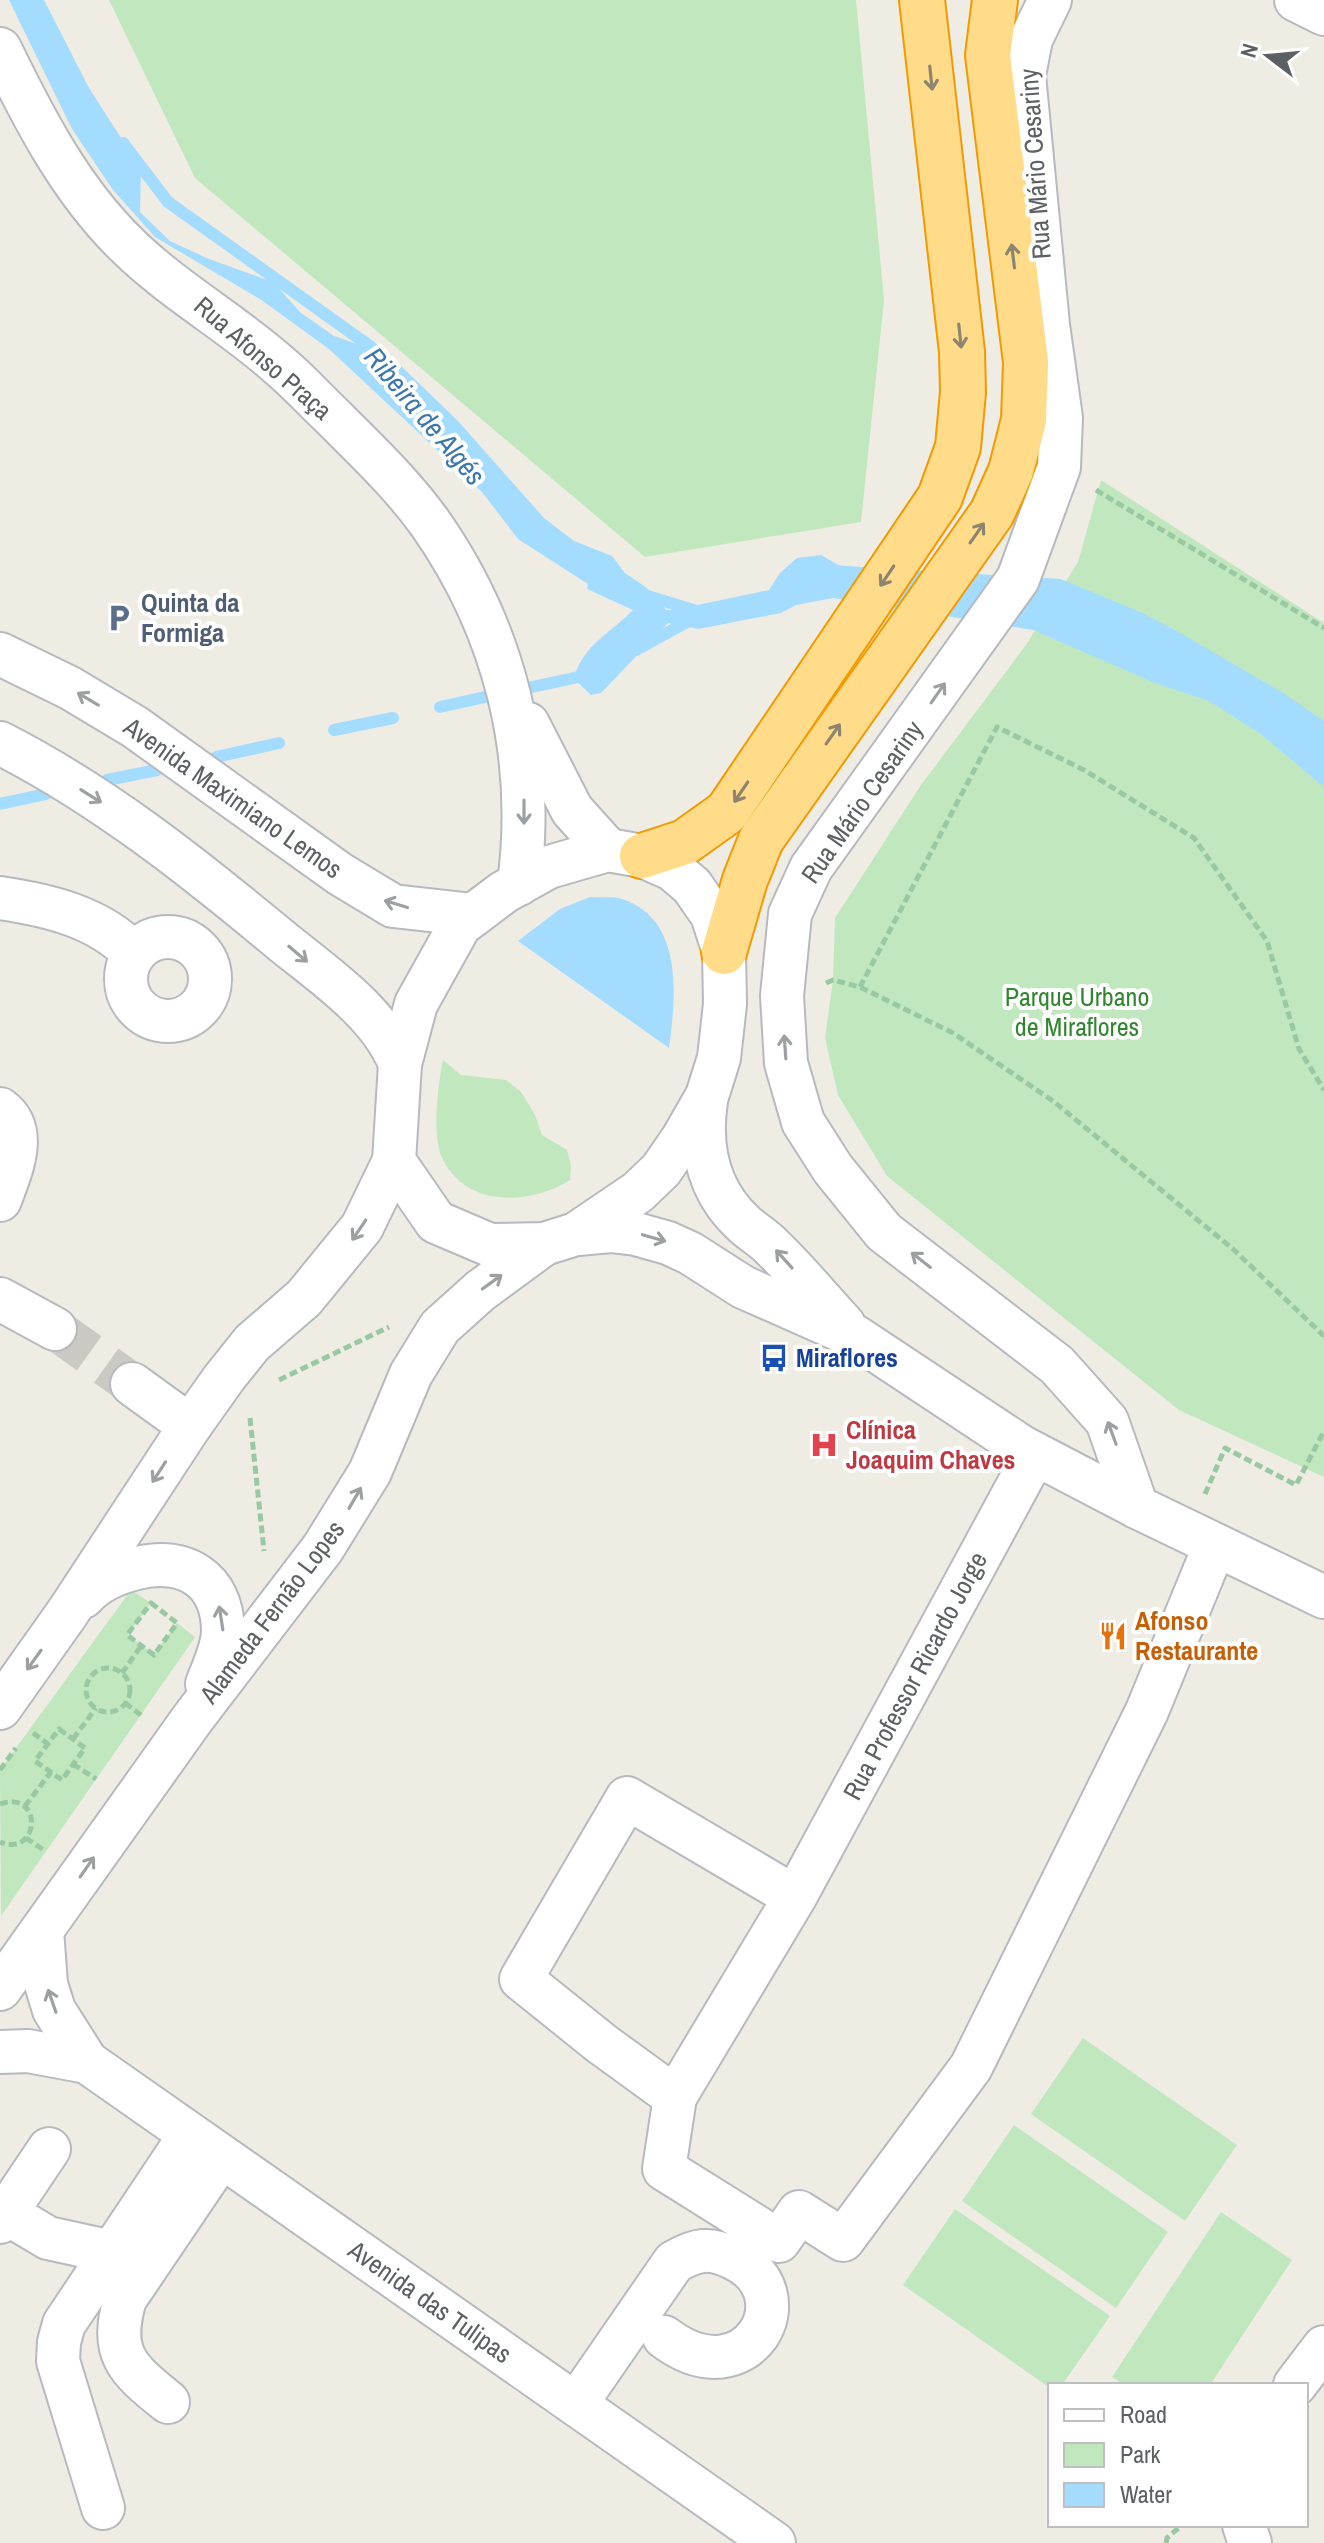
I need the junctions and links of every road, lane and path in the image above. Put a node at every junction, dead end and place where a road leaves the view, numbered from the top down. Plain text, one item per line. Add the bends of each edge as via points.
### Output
1 (922, 0) edge
2 (995, 0) edge
3 (1050, 0) edge
4 (1296, 0) edge
5 (1324, 14) edge
6 (0, 49) edge
7 (14, 116) edge
8 (1059, 467) junction
9 (1324, 628) edge
10 (0, 654) edge
11 (506, 680) junction
12 (0, 743) edge
13 (625, 853) junction
14 (519, 884) junction
15 (0, 898) edge
16 (473, 915) junction
17 (724, 952) junction
18 (134, 954) dead end
19 (860, 987) junction
20 (782, 996) junction
21 (400, 1064) junction
22 (1324, 1090) edge
23 (707, 1096) junction
24 (0, 1109) edge
25 (394, 1161) junction
26 (0, 1200) edge
27 (560, 1239) junction
28 (0, 1299) edge
29 (440, 1327) junction
30 (55, 1329) tunnel mouth
31 (1324, 1336) edge
32 (856, 1337) junction
33 (132, 1384) tunnel mouth
34 (236, 1387) junction
35 (190, 1426) junction
36 (1324, 1431) edge
37 (1035, 1454) junction
38 (1137, 1507) junction
39 (1202, 1538) junction
40 (288, 1594) junction
41 (1324, 1597) edge
42 (68, 1612) junction
43 (141, 1646) junction
44 (122, 1673) junction
45 (150, 1702) dead end
46 (125, 1703) junction
47 (0, 1708) edge
48 (96, 1708) junction
49 (141, 1715) junction
50 (193, 1718) junction
51 (132, 1728) dead end
52 (73, 1739) junction
53 (48, 1744) junction
54 (73, 1764) junction
55 (105, 1766) dead end
56 (0, 1770) edge
57 (51, 1771) junction
58 (96, 1779) junction
59 (87, 1791) dead end
60 (0, 1804) edge
61 (25, 1806) junction
62 (26, 1838) junction
63 (54, 1839) dead end
64 (0, 1842) edge
65 (795, 1897) junction
66 (42, 1930) junction
67 (0, 1989) edge
68 (0, 2052) edge
69 (87, 2062) junction
70 (675, 2097) junction
71 (206, 2146) junction
72 (49, 2149) dead end
73 (3, 2218) edge
74 (112, 2252) junction
75 (664, 2337) dead end
76 (1324, 2347) edge
77 (1297, 2383) edge
78 (168, 2402) dead end
79 (576, 2404) junction
80 (103, 2508) dead end
81 (1180, 2527) edge
82 (774, 2543) edge
83 (1166, 2543) edge

1 -> 13 highway via 962,352 958,447 940,497 727,812 685,842
17 -> 2 highway via 761,840 992,513 1011,471 1024,420 1026,362 988,55
3 - 8 street, Rua Mário Cesariny via 1031,39 1024,75 1061,418
4 - 5 street
6 - 7 street, Rua Afonso Praça
7 - 11 street, Rua Afonso Praça via 63,166 129,248 280,366 374,457 429,521 460,570
8 - 9 path
20 -> 8 street, Rua Mário Cesariny via 790,914 811,868 1018,579
16 -> 10 street, Avenida Maximiano Lemos via 393,906 135,727
11 - 13 street, Rua Afonso Praça via 572,810
11 -> 14 street, Rua Afonso Praça via 524,781
12 -> 21 street via 140,827 244,910 370,1018
13 - 14 street via 549,867
13 - 17 street via 672,869 692,886 712,915
14 - 16 street
15 - 18 street via 93,923
16 - 21 street via 460,925 416,1004
17 - 23 street via 719,1058
19 - 20 path via 833,980
19 - 22 path via 997,727 1084,770 1194,838 1267,941 1299,1049
19 - 31 path via 953,1033 1053,1101 1233,1249
38 -> 20 street, Rua Mário Cesariny via 1107,1421 1097,1409 1057,1365 884,1232 833,1169 803,1122 786,1063
21 - 25 street
23 - 27 street, Alameda Fernão Lopes via 661,1170 638,1192
32 -> 23 street via 719,1193 705,1161 702,1128
24 - 26 street via 11,1118 17,1144
25 - 27 street via 436,1222 490,1245
25 -> 34 street via 381,1193 341,1256 304,1298 252,1343
29 -> 27 street, Alameda Fernão Lopes via 480,1291
27 -> 32 street via 624,1232 668,1243 743,1287
28 - 30 street
29 - 34 path via 420,1311
40 -> 29 street, Alameda Fernão Lopes via 370,1472 411,1374
32 - 37 street
33 - 35 street
34 - 35 street
34 - 40 path via 267,1577
35 -> 42 street
36 - 39 path via 1296,1485 1225,1448
37 - 38 street
37 - 65 street, Rua Professor Ricardo Jorge
38 - 39 street
39 - 41 street
39 - 70 street via 1147,1711 971,2067 843,2240 799,2212 779,2241 664,2169
40 - 50 street, Alameda Fernão Lopes
42 -> 47 street
50 -> 42 street via 223,1632 209,1585 193,1571 171,1565 122,1571 92,1586
43 - 43 path via 154,1655 177,1623 151,1603 127,1635
43 - 44 path
44 - 46 path via 129,1685
44 - 48 path via 102,1669 91,1677 87,1697
45 - 49 path
46 - 48 path via 110,1712
46 - 49 path
48 - 52 path
49 - 51 path
66 -> 50 street, Alameda Fernão Lopes
52 - 53 path via 59,1729
52 - 54 path via 85,1748
53 - 56 path via 29,1729
53 - 57 path via 35,1761
54 - 57 path via 62,1780
54 - 58 path
55 - 58 path
57 - 61 path
58 - 59 path
60 - 61 path
61 - 62 path via 32,1818
62 - 63 path via 45,1851
62 - 64 path via 13,1845
65 - 70 street, Rua Professor Ricardo Jorge
65 - 70 street via 627,1798 521,1979
66 - 67 street, Alameda Fernão Lopes
69 -> 66 street, Avenida das Tulipas via 54,2010 46,1984
68 - 69 street, Avenida das Tulipas via 28,2051
69 - 71 street, Avenida das Tulipas
71 - 74 street
71 - 78 street via 125,2299 118,2323 120,2348 133,2374
71 - 79 street, Avenida das Tulipas
72 - 73 street
73 - 74 street via 48,2238
74 - 80 street via 64,2324 58,2361
75 - 79 street via 680,2349 708,2357 731,2356 752,2345 767,2309 761,2282 741,2262 715,2250 691,2252 674,2262
76 - 77 street
79 - 82 street, Avenida das Tulipas
81 - 83 path

